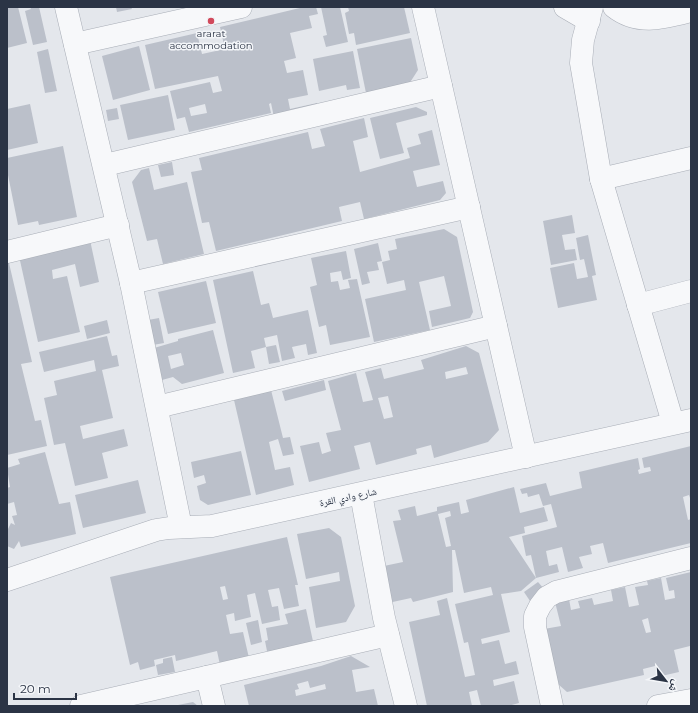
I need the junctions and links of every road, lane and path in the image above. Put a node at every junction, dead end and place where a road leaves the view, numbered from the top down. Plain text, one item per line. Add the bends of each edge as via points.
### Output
1 (66, 7) edge
2 (241, 7) edge
3 (423, 7) edge
4 (565, 7) edge
5 (614, 7) edge
6 (691, 11) edge
7 (590, 14) edge
8 (75, 44) junction
9 (441, 86) junction
10 (691, 158) edge
11 (104, 164) junction
12 (601, 179) junction
13 (469, 207) junction
14 (118, 226) junction
15 (7, 252) edge
16 (131, 283) junction
17 (691, 291) edge
18 (638, 305) junction
19 (496, 326) junction
20 (157, 407) junction
21 (682, 422) edge
22 (526, 457) junction
23 (361, 494) junction
24 (181, 527) junction
25 (691, 558) edge
26 (7, 580) edge
27 (388, 635) junction
28 (207, 677) junction
29 (691, 700) edge
30 (80, 706) edge
31 (214, 706) edge
32 (406, 706) edge
33 (552, 706) edge
34 (658, 706) edge

1 - 8 street
2 - 8 street
3 - 9 street
4 - 7 street
5 - 6 street via 634,18 653,20
7 - 12 street via 581,63
8 - 11 street
9 - 11 street
9 - 13 street
10 - 12 street
11 - 14 street
12 - 18 street
13 - 16 street
13 - 19 street
14 - 15 street
14 - 16 street
16 - 20 street
17 - 18 street
18 - 21 street
19 - 20 street
19 - 22 street
20 - 24 street
21 - 22 street, شارع وادي القرة
22 - 23 street, شارع وادي القرة
23 - 24 street, شارع وادي القرة via 212,526
23 - 27 street
24 - 26 street, شارع وادي القرة via 156,530
25 - 33 street via 568,588 547,597 535,616 535,627
27 - 28 street
27 - 32 street
28 - 30 street
28 - 31 street
29 - 34 street

